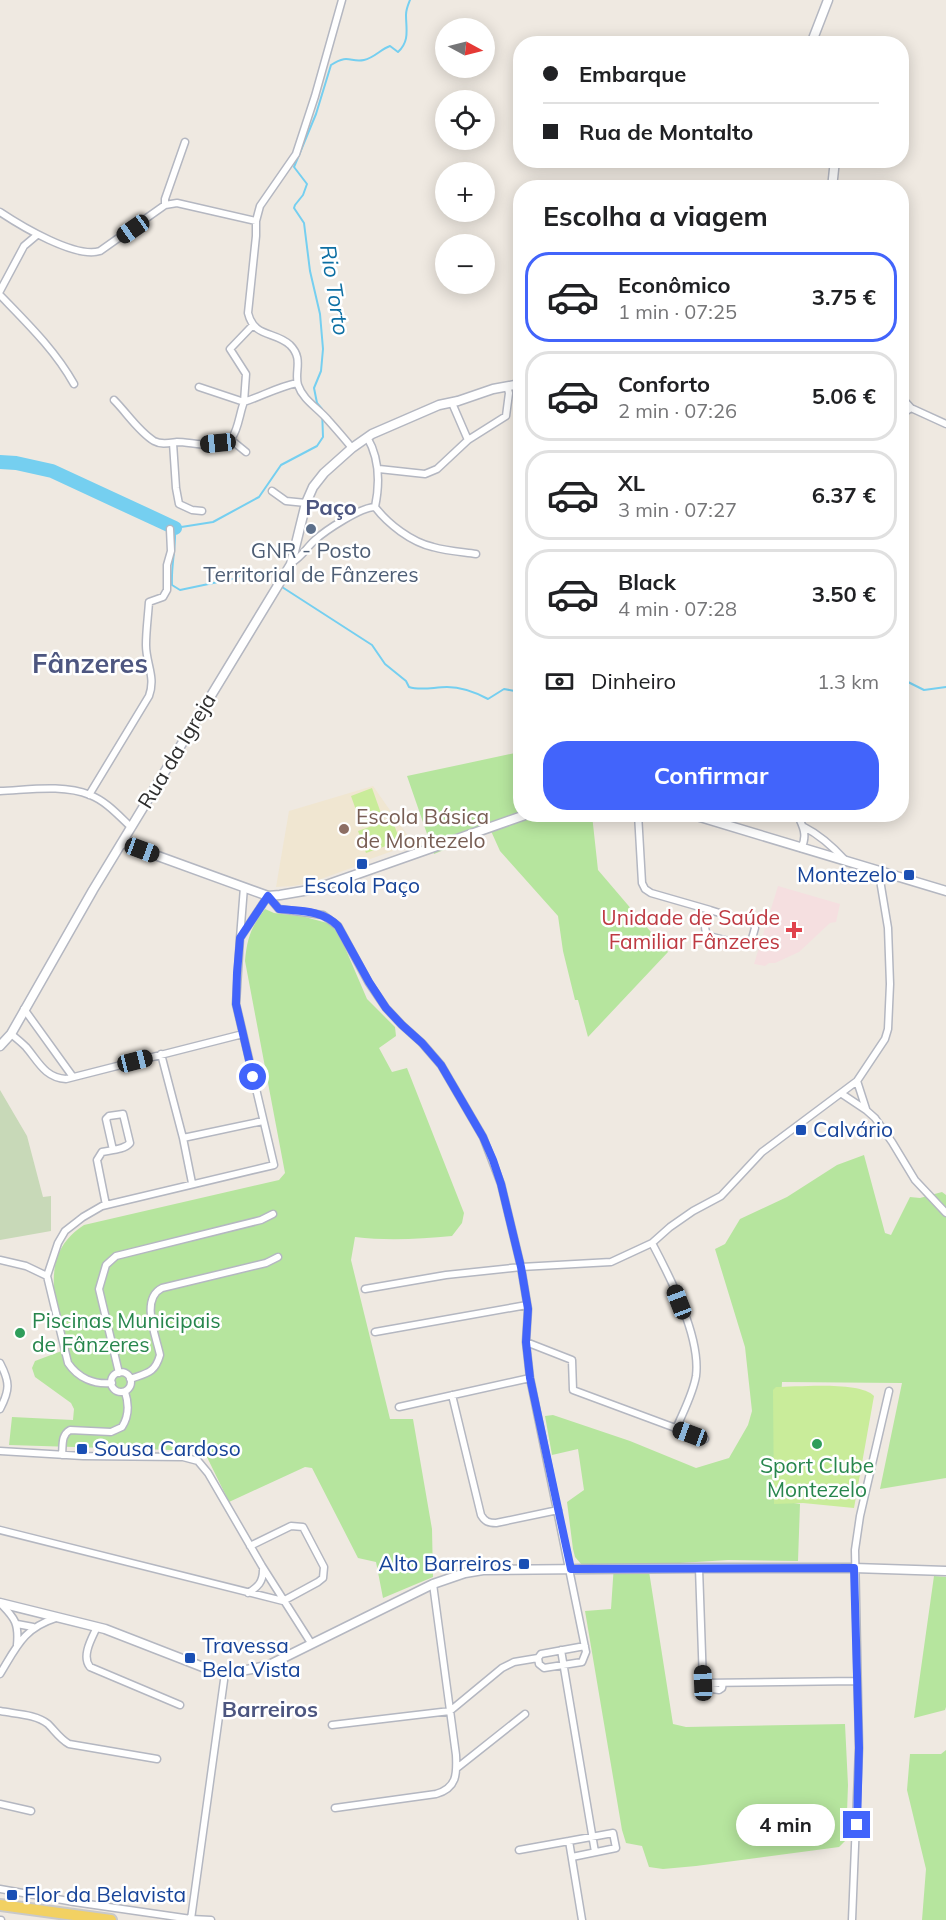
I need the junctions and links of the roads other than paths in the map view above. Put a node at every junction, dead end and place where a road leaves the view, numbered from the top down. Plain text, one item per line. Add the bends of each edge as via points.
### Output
1 (342, 0) edge
2 (828, 0) edge
3 (814, 36) edge
4 (185, 142) dead end
5 (165, 205) junction
6 (0, 212) edge
7 (256, 221) junction
8 (37, 235) junction
9 (0, 293) edge
10 (253, 325) junction
11 (297, 383) junction
12 (74, 384) dead end
13 (513, 385) edge
14 (507, 386) junction
15 (199, 387) dead end
16 (114, 400) dead end
17 (244, 402) junction
18 (452, 403) junction
19 (911, 408) edge
20 (946, 424) edge
21 (367, 437) junction
22 (230, 440) junction
23 (468, 440) junction
24 (173, 443) junction
25 (352, 448) junction
26 (246, 452) dead end
27 (379, 469) junction
28 (272, 491) dead end
29 (306, 503) junction
30 (375, 507) junction
31 (202, 511) dead end
32 (170, 529) dead end
33 (476, 554) dead end
34 (291, 564) junction
35 (0, 791) edge
36 (89, 795) junction
37 (513, 819) edge
38 (638, 822) edge
39 (716, 822) edge
40 (801, 822) edge
41 (131, 827) junction
42 (804, 827) junction
43 (122, 843) junction
44 (801, 848) junction
45 (848, 862) junction
46 (882, 873) junction
47 (244, 887) junction
48 (946, 891) edge
49 (268, 896) junction
50 (710, 910) junction
51 (240, 938) junction
52 (24, 1009) junction
53 (11, 1034) junction
54 (243, 1034) junction
55 (0, 1046) edge
56 (161, 1054) junction
57 (73, 1077) junction
58 (857, 1081) junction
59 (842, 1094) junction
60 (866, 1110) junction
61 (263, 1121) junction
62 (183, 1138) junction
63 (113, 1150) junction
64 (192, 1183) junction
65 (106, 1205) junction
66 (946, 1213) edge
67 (273, 1214) dead end
68 (652, 1243) junction
69 (278, 1257) dead end
70 (0, 1260) edge
71 (521, 1267) junction
72 (47, 1276) junction
73 (365, 1289) dead end
74 (527, 1305) junction
75 (375, 1332) dead end
76 (526, 1342) junction
77 (0, 1363) edge
78 (119, 1373) junction
79 (530, 1378) junction
80 (130, 1379) junction
81 (112, 1383) junction
82 (889, 1391) dead end
83 (125, 1392) junction
84 (452, 1395) junction
85 (399, 1407) dead end
86 (0, 1409) edge
87 (676, 1429) junction
88 (705, 1439) dead end
89 (0, 1451) edge
90 (62, 1455) junction
91 (558, 1510) junction
92 (0, 1530) edge
93 (250, 1546) junction
94 (262, 1566) junction
95 (699, 1568) junction
96 (854, 1568) junction
97 (571, 1569) junction
98 (946, 1571) edge
99 (433, 1584) junction
100 (248, 1593) junction
101 (283, 1601) junction
102 (0, 1603) edge
103 (60, 1617) junction
104 (17, 1623) junction
105 (33, 1627) junction
106 (97, 1627) junction
107 (311, 1643) junction
108 (17, 1645) junction
109 (585, 1646) junction
110 (561, 1650) junction
111 (538, 1658) junction
112 (564, 1665) junction
113 (225, 1673) junction
114 (0, 1674) edge
115 (857, 1681) junction
116 (180, 1705) dead end
117 (0, 1711) edge
118 (450, 1711) junction
119 (525, 1714) dead end
120 (332, 1725) dead end
121 (157, 1759) dead end
122 (457, 1768) junction
123 (0, 1804) edge
124 (335, 1808) dead end
125 (31, 1811) dead end
126 (593, 1837) junction
127 (569, 1842) junction
128 (519, 1850) dead end
129 (596, 1852) junction
130 (572, 1857) junction
131 (0, 1889) edge
132 (0, 1905) edge
133 (191, 1919) edge
134 (111, 1920) edge
135 (211, 1920) edge
136 (582, 1920) edge
137 (852, 1920) edge

1 - 7 street via 296,154 260,206
2 - 3 street
4 - 5 street
5 - 7 street via 177,204
5 - 8 street via 93,254
6 - 8 street
7 - 10 street via 248,313
8 - 9 street via 24,246
9 - 12 street via 51,349
10 - 11 street via 290,345 297,357
10 - 17 street via 230,349 246,374
11 - 17 street
11 - 25 street
13 - 14 street, Rua da Igreja
14 - 18 street, Rua da Igreja
14 - 23 street via 506,416
15 - 17 street
16 - 24 street via 154,441
17 - 22 street
18 - 21 street, Rua da Igreja
18 - 23 street
19 - 20 street
21 - 25 street, Rua da Igreja
21 - 27 street
22 - 24 street via 205,445
22 - 26 street
23 - 27 street via 437,469 424,474
24 - 31 street via 179,504
25 - 29 street, Rua da Igreja via 324,473
27 - 30 street
28 - 29 street via 286,501
29 - 34 street, Rua da Igreja
30 - 33 street via 385,520 416,541
30 - 34 street via 364,508 335,525
32 - 36 street via 166,590 163,597 149,602 146,648 152,688
34 - 41 street, Rua da Igreja
35 - 36 street via 53,789
36 - 41 street
37 - 49 street via 315,889
38 - 50 street via 645,889
39 - 44 street
40 - 42 street
41 - 43 street, Rua da Igreja
42 - 44 street
42 - 45 street
43 - 47 street
43 - 52 street, Rua da Igreja
44 - 45 street
45 - 46 street
46 - 48 street
46 - 58 street via 881,892 888,928 888,1029
47 - 49 street
47 - 51 street
49 - 51 street
49 - 71 street via 279,909 332,920 386,1008 441,1065 493,1160
50 - 50 street via 705,928 709,936 744,945 751,942 754,924
51 - 54 street via 236,1004
52 - 53 street, Rua da Igreja
52 - 57 street
53 - 55 street, Rua da Igreja
53 - 57 street via 53,1077
54 - 56 street
54 - 61 street
56 - 57 street
56 - 62 street
58 - 59 street
58 - 60 street
59 - 60 street
59 - 68 street via 762,1152 721,1197 693,1211
60 - 66 street via 915,1180
61 - 62 street
61 - 64 street via 274,1165
62 - 64 street
63 - 63 street via 130,1143 123,1114 106,1119
63 - 65 street via 102,1152 97,1161
64 - 65 street
65 - 72 street via 65,1231
67 - 78 street via 116,1256 106,1265 99,1289
68 - 71 street via 611,1262
68 - 87 street via 671,1279 696,1351 696,1376
69 - 80 street via 156,1291 149,1305 160,1355 158,1363 148,1373
70 - 72 street
71 - 73 street
71 - 74 street
72 - 81 street via 68,1363 83,1378
74 - 75 street
74 - 76 street
76 - 79 street
76 - 87 street via 572,1360 573,1390
77 - 86 street via 8,1379 7,1396
78 - 80 street
78 - 81 street
79 - 84 street
79 - 91 street
80 - 83 street
81 - 83 street via 117,1391
82 - 96 street via 860,1516
83 - 90 street via 128,1412 122,1427 111,1432 70,1430 63,1439
84 - 85 street
84 - 91 street via 484,1520 489,1523
87 - 88 street
89 - 90 street
90 - 93 street via 183,1457 198,1461
91 - 97 street
92 - 100 street
93 - 94 street
93 - 101 street via 291,1526 306,1530 325,1573 318,1582
94 - 100 street via 259,1586
94 - 101 street
95 - 96 street
95 - 97 street
95 - 115 street via 703,1683
96 - 98 street
96 - 115 street
97 - 99 street via 483,1570
97 - 109 street
99 - 107 street
99 - 118 street
100 - 101 street
101 - 107 street
102 - 103 street
102 - 104 street
103 - 105 street
103 - 106 street
104 - 105 street
104 - 108 street
105 - 108 street
106 - 113 street
106 - 116 street via 85,1658 90,1667
107 - 113 street via 269,1665
108 - 114 street
109 - 110 street
109 - 112 street via 582,1662
110 - 111 street
110 - 112 street
111 - 112 street via 544,1668
111 - 118 street via 502,1668
112 - 126 street
113 - 133 street
115 - 137 street via 859,1748
117 - 121 street via 39,1719 69,1744
118 - 120 street
118 - 122 street
119 - 122 street
122 - 124 street via 453,1782 444,1791
123 - 125 street
126 - 127 street
126 - 129 street
126 - 129 street via 614,1833 616,1848
127 - 128 street
127 - 130 street
129 - 130 street
130 - 136 street
131 - 133 street
132 - 134 main road
133 - 135 street

